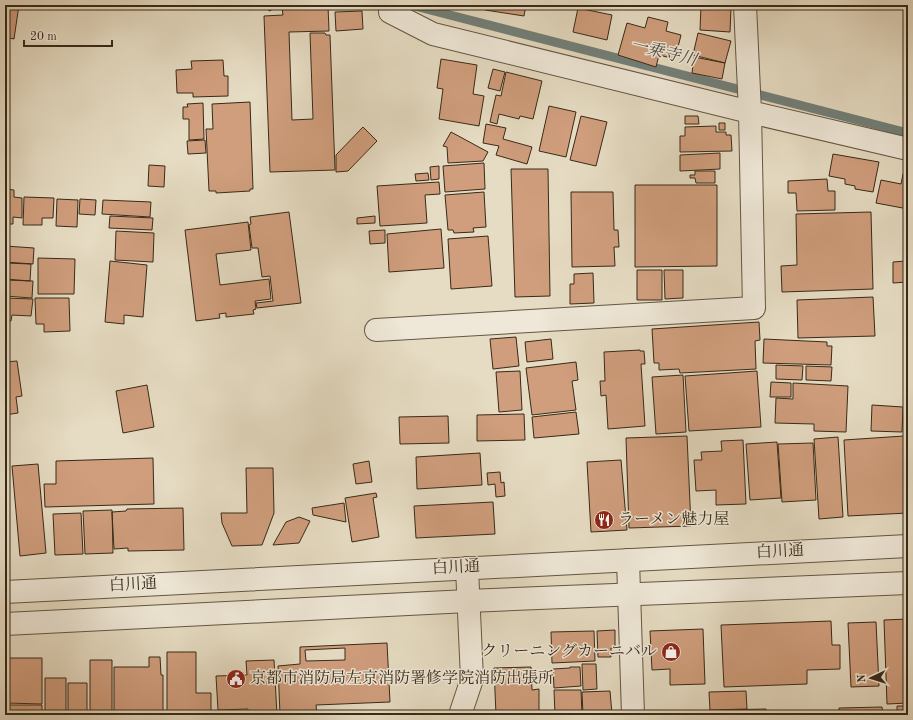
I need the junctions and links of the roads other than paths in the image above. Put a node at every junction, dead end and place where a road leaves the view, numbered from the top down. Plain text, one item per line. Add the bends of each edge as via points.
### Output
1 (390, 5) edge
2 (745, 5) edge
3 (750, 112) junction
4 (908, 149) edge
5 (376, 330) dead end
6 (908, 546) edge
7 (628, 560) junction
8 (467, 568) junction
9 (908, 583) edge
10 (5, 592) edge
11 (629, 594) junction
12 (468, 601) junction
13 (5, 624) edge
14 (460, 715) edge
15 (633, 715) edge

1 - 3 street via 390,12 433,34
2 - 3 street
3 - 4 street
3 - 5 street via 754,308
6 - 7 street, 白川通
7 - 8 street, 白川通
7 - 11 street
8 - 10 street, 白川通
8 - 12 street
9 - 11 street, 白川通
11 - 12 street, 白川通
11 - 15 street
12 - 13 street, 白川通
12 - 14 street via 472,679

